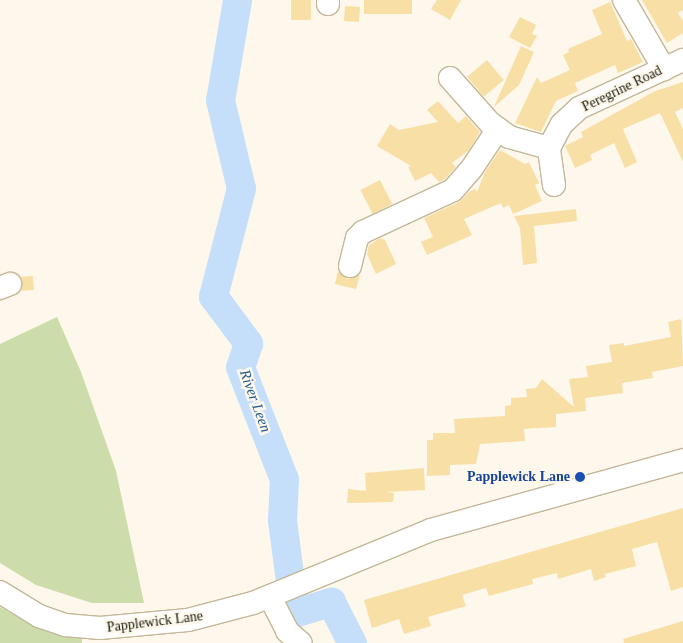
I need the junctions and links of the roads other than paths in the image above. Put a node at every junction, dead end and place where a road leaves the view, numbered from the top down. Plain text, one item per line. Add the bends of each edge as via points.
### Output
1 (624, 0) edge
2 (673, 64) edge
3 (450, 78) dead end
4 (494, 126) junction
5 (549, 148) junction
6 (554, 185) dead end
7 (350, 266) dead end
8 (683, 460) edge
9 (0, 592) edge
10 (270, 597) junction
11 (301, 643) edge

1 - 2 street
2 - 5 street, Peregrine Road via 579,108 562,124
3 - 4 street
4 - 5 street via 508,137
4 - 7 street via 472,168 453,190 363,232 357,238
5 - 6 street
8 - 10 street, Papplewick Lane via 432,530
9 - 10 street, Papplewick Lane via 38,616 65,625 100,628 188,620
10 - 11 street via 287,631

